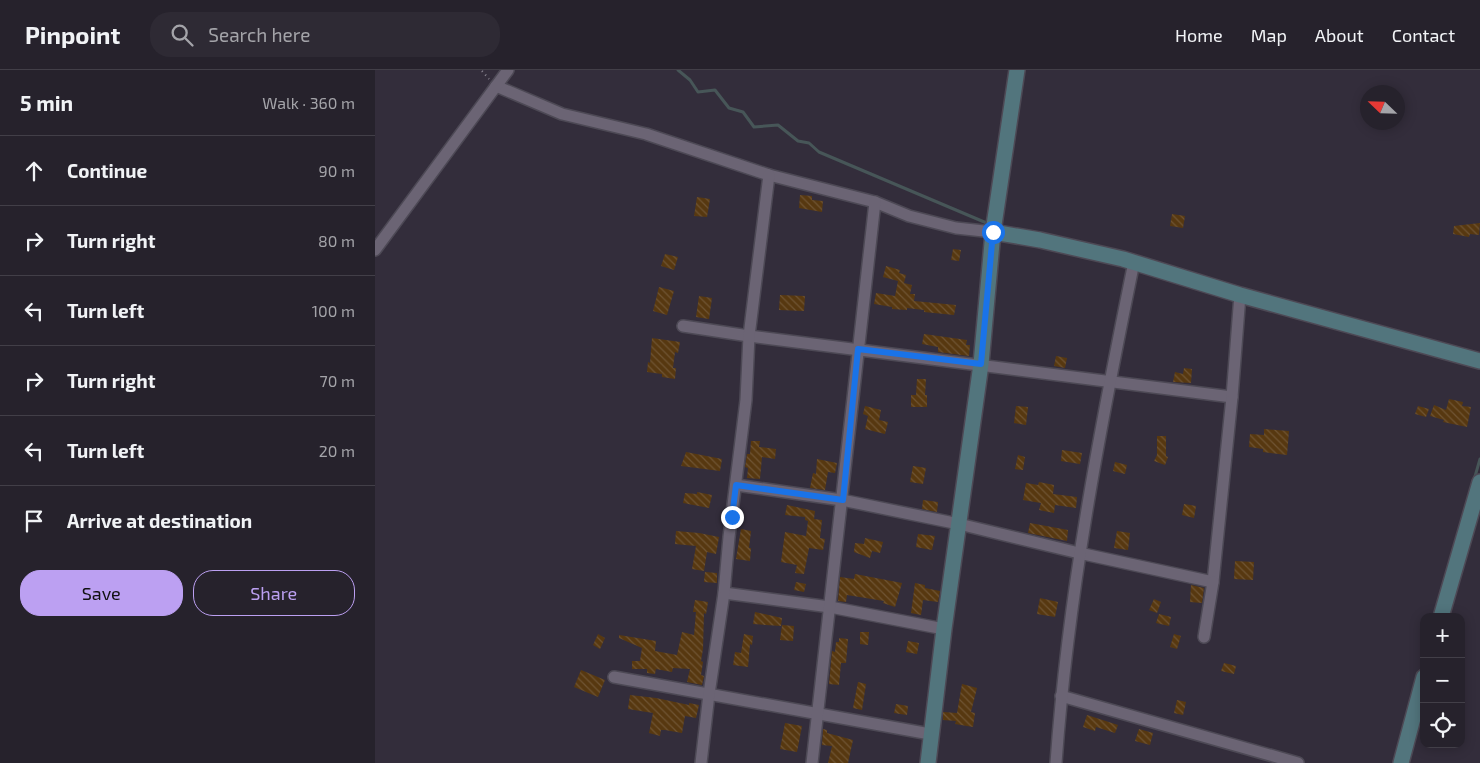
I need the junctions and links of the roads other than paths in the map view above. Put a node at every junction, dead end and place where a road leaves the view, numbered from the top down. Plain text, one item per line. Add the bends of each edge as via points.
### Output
1 (508, 70) edge
2 (1017, 70) edge
3 (496, 86) junction
4 (769, 175) junction
5 (875, 202) junction
6 (993, 232) junction
7 (375, 250) edge
8 (1134, 262) junction
9 (1240, 295) junction
10 (683, 326) dead end
11 (749, 336) junction
12 (858, 349) junction
13 (1480, 361) edge
14 (981, 364) junction
15 (1109, 381) junction
16 (1232, 397) junction
17 (1480, 482) edge
18 (736, 485) junction
19 (843, 500) junction
20 (959, 524) junction
21 (1079, 552) junction
22 (1213, 582) junction
23 (724, 593) junction
24 (830, 607) junction
25 (1442, 613) edge
26 (944, 629) junction
27 (1203, 638) dead end
28 (614, 678) dead end
29 (1420, 692) edge
30 (709, 694) junction
31 (1061, 696) junction
32 (817, 713) junction
33 (930, 734) junction
34 (1298, 762) edge
35 (701, 763) edge
36 (812, 763) edge
37 (927, 763) edge
38 (1057, 763) edge
39 (1401, 763) edge

1 - 3 street
2 - 6 street
3 - 4 street via 562,114 646,134
3 - 7 street
4 - 5 street
4 - 11 street
5 - 6 street via 909,216 956,228
5 - 12 street
6 - 8 street
6 - 14 street
8 - 9 street
8 - 15 street
9 - 13 street
9 - 16 street
10 - 11 street
11 - 12 street
11 - 18 street via 746,400
12 - 14 street
12 - 19 street
14 - 15 street
14 - 20 street
15 - 16 street
15 - 21 street
16 - 22 street
17 - 25 street
18 - 19 street
18 - 23 street
19 - 20 street
19 - 24 street
20 - 21 street
20 - 26 street
21 - 22 street
21 - 31 street
22 - 27 street
23 - 24 street
23 - 30 street
24 - 26 street
24 - 32 street
26 - 33 street
28 - 30 street
29 - 39 street
30 - 32 street
30 - 35 street
31 - 34 street
31 - 38 street
32 - 33 street
32 - 36 street
33 - 37 street

